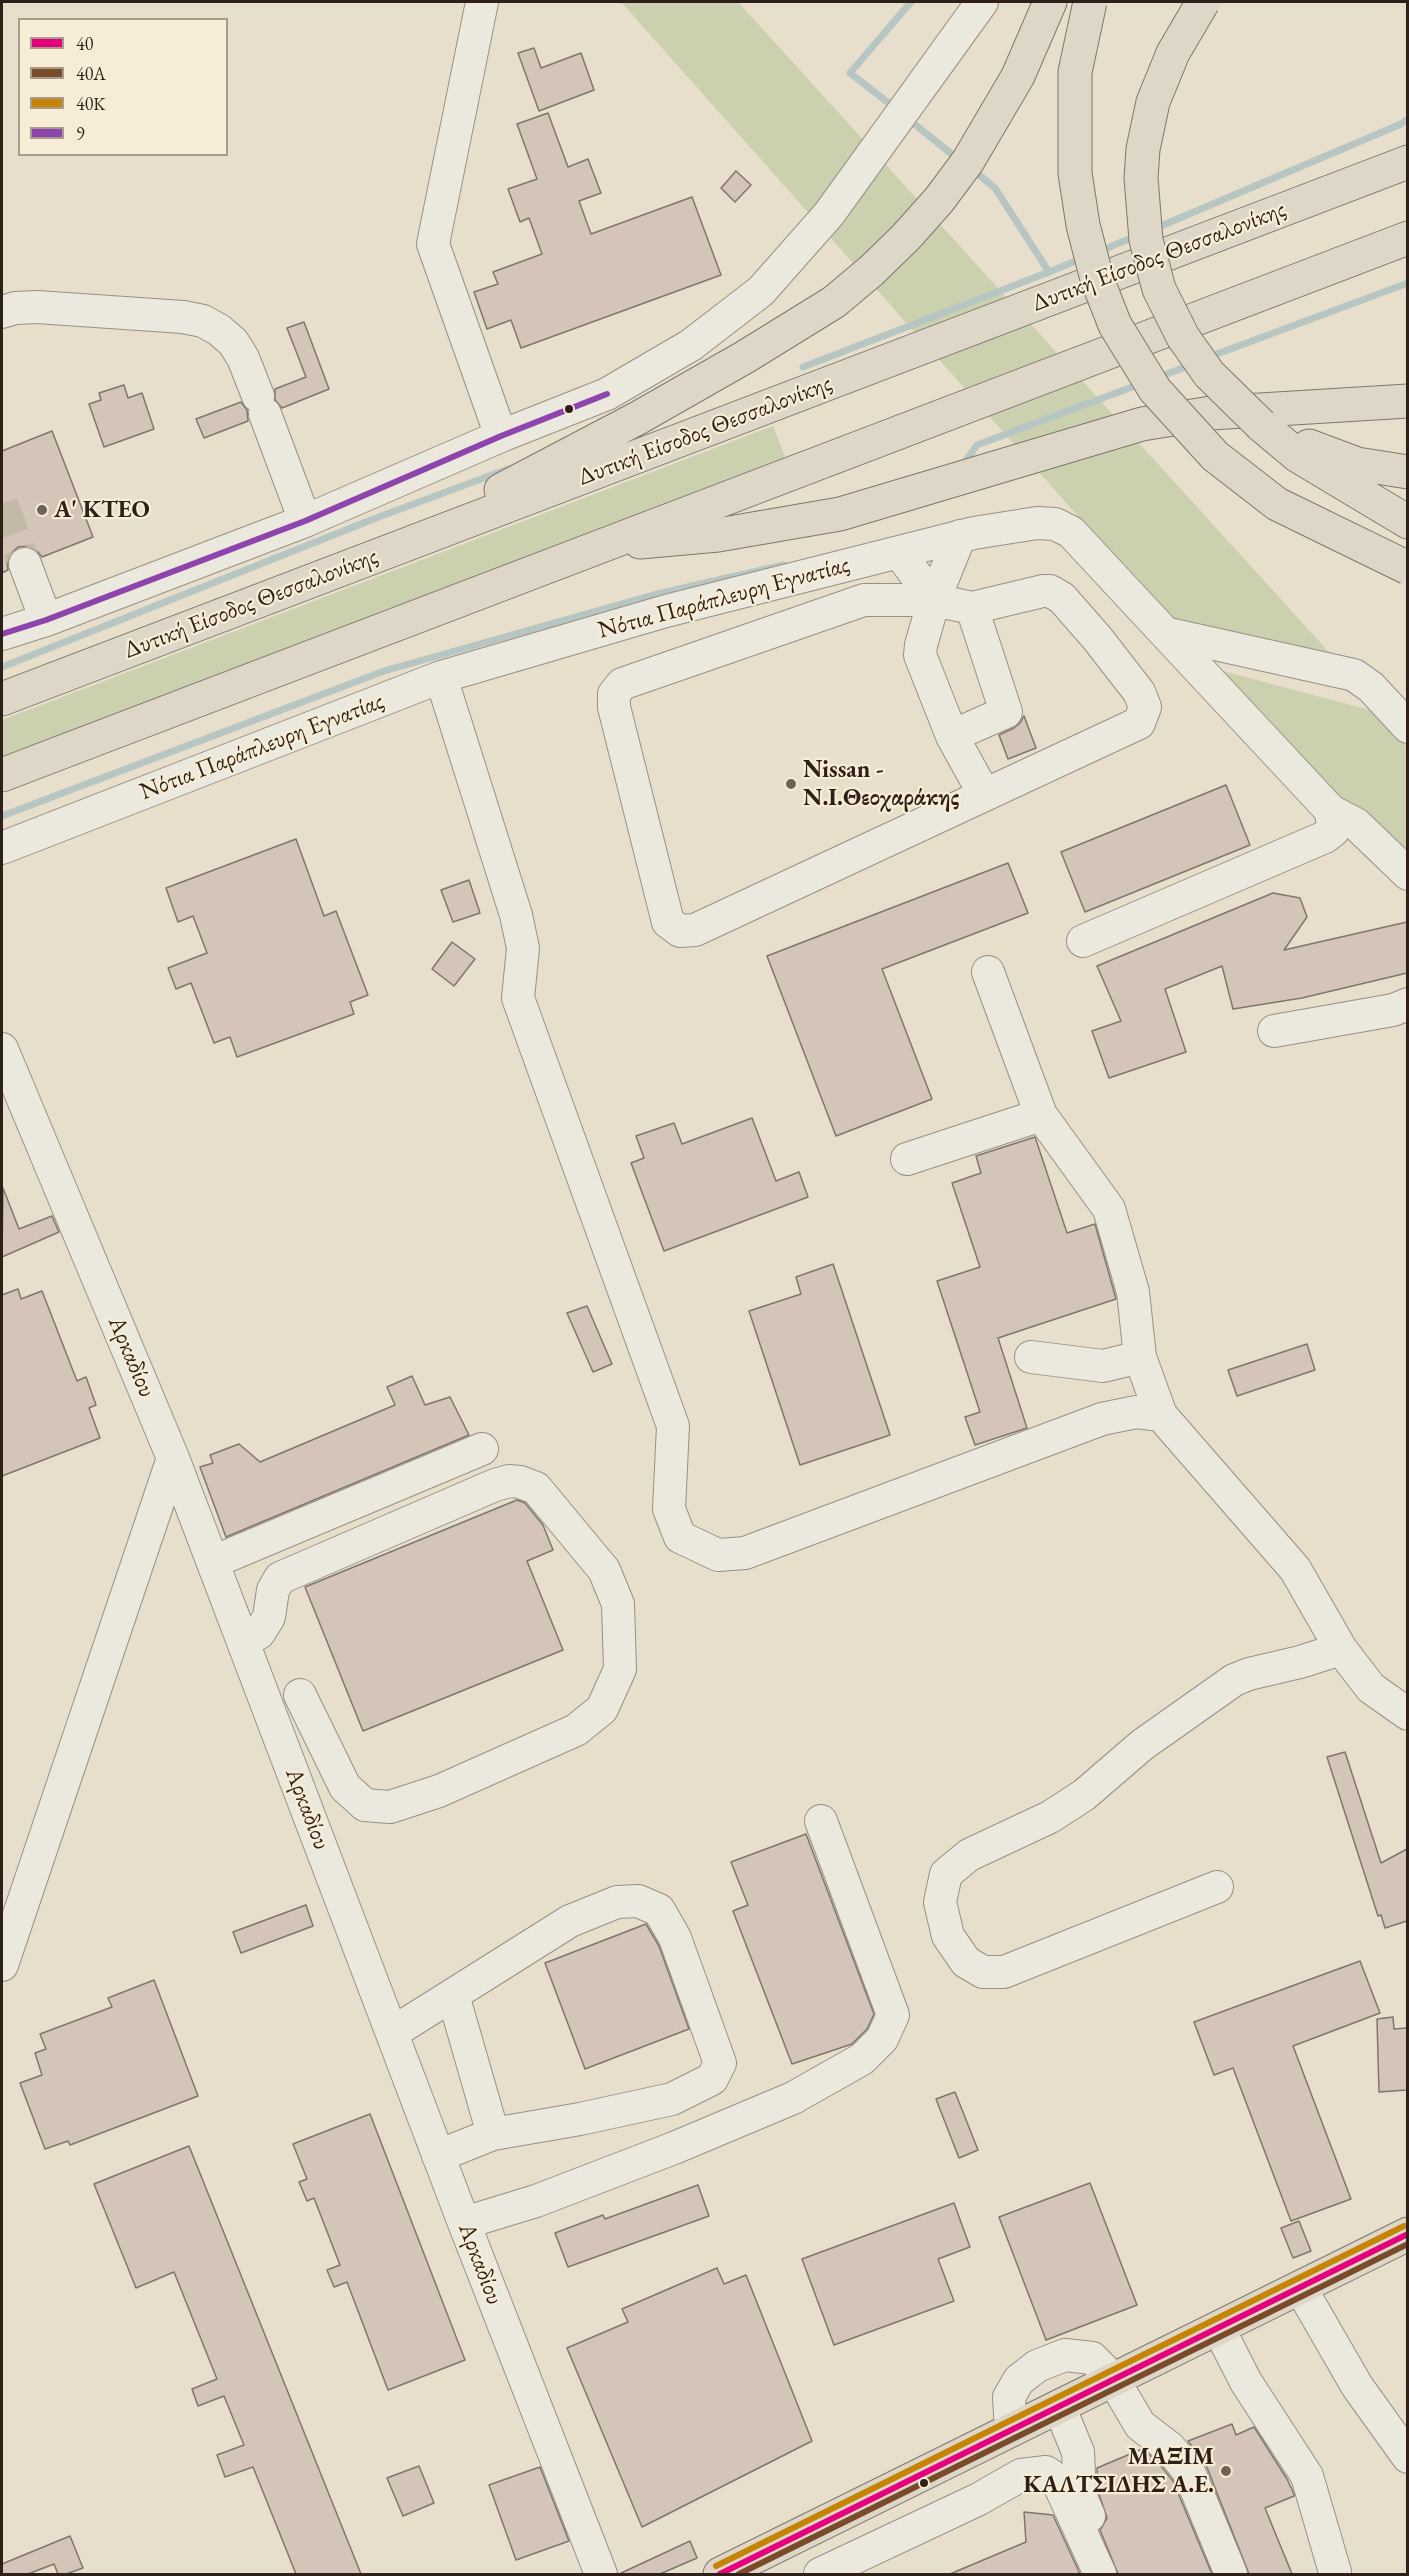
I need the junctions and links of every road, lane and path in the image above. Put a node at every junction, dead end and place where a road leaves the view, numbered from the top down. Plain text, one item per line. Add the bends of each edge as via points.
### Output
1 (482, 2) edge
2 (982, 2) edge
3 (1050, 2) edge
4 (1090, 2) edge
5 (1203, 2) edge
6 (1407, 162) edge
7 (1407, 238) edge
8 (2, 312) edge
9 (1407, 401) edge
10 (1261, 424) junction
11 (501, 436) junction
12 (1407, 472) edge
13 (305, 521) junction
14 (1407, 522) edge
15 (960, 537) junction
16 (599, 546) junction
17 (899, 552) junction
18 (363, 562) junction
19 (25, 564) tunnel mouth
20 (1407, 567) edge
21 (934, 600) junction
22 (972, 608) junction
23 (46, 620) junction
24 (1165, 633) junction
25 (2, 634) edge
26 (441, 677) junction
27 (2, 699) edge
28 (1407, 727) edge
29 (952, 736) junction
30 (2, 775) edge
31 (984, 795) junction
32 (1331, 811) junction
33 (2, 848) edge
34 (1407, 874) edge
35 (1083, 941) dead end
36 (988, 972) dead end
37 (1407, 1004) edge
38 (1274, 1031) dead end
39 (2, 1049) edge
40 (1041, 1115) junction
41 (907, 1159) dead end
42 (1031, 1357) dead end
43 (1140, 1357) junction
44 (1161, 1415) junction
45 (482, 1449) dead end
46 (173, 1458) junction
47 (213, 1562) junction
48 (243, 1642) junction
49 (1341, 1649) junction
50 (300, 1695) dead end
51 (1407, 1714) edge
52 (821, 1821) dead end
53 (1217, 1887) dead end
54 (2, 1965) edge
55 (453, 1995) junction
56 (392, 2033) junction
57 (493, 2134) junction
58 (438, 2156) junction
59 (464, 2223) junction
60 (1407, 2234) edge
61 (1300, 2287) junction
62 (1219, 2329) junction
63 (1113, 2379) junction
64 (1059, 2406) junction
65 (1011, 2430) junction
66 (1407, 2457) edge
67 (1335, 2572) dead end
68 (600, 2574) edge
69 (720, 2574) edge
70 (820, 2574) edge
71 (1100, 2574) edge
72 (1113, 2574) edge
73 (1231, 2574) edge

1 - 11 street via 433,246
2 - 11 street via 829,214 761,291 691,345 607,394
3 - 18 main road via 1018,76 968,161 906,237 834,302 638,418
4 - 20 main road, bridge via 1075,72 1075,173 1096,279 1115,325 1155,390 1215,456 1277,504
5 - 10 main road, bridge via 1173,53 1153,102 1141,178 1146,240 1159,289 1183,337 1209,374
6 - 18 main road, Δυτική Είσοδος Θεσσαλονίκης
7 - 16 main road
8 - 13 street via 37,307 183,317 203,321 219,330 243,358
9 - 16 main road via 1211,412 1142,424 840,514 718,535
10 - 12 main road via 1357,464
10 - 14 main road via 1298,456
11 - 13 street
13 - 23 street
15 - 17 street, Νότια Παράπλευρη Εγνατίας
15 - 21 street
15 - 24 street, Νότια Παράπλευρη Εγνατίας via 1037,523 1063,527 1078,538
16 - 30 main road
17 - 21 street
17 - 26 street, Νότια Παράπλευρη Εγνατίας via 666,611
18 - 27 main road, Δυτική Είσοδος Θεσσαλονίκης
19 - 23 street
21 - 22 street
21 - 29 street via 920,655
21 - 31 street via 859,601 627,680 617,688 614,707 664,915 680,931 695,930
22 - 29 street via 1006,712
22 - 31 street via 1043,591 1057,594 1122,669 1145,707 1139,723 1132,727
23 - 25 street
24 - 28 street via 1354,675 1371,687
24 - 32 street, Νότια Παράπλευρη Εγνατίας
26 - 33 street, Νότια Παράπλευρη Εγνατίας
26 - 44 street via 516,915 523,948 518,998 673,1426 669,1509 680,1537 718,1554 744,1553 1102,1419 1136,1412
29 - 31 street
32 - 34 street, Νότια Παράπλευρη Εγνατίας via 1356,824
32 - 35 street via 1333,831 1325,837
36 - 40 street
37 - 38 street via 1393,1010
39 - 46 street, Αρκαδίου
40 - 41 street
40 - 43 street via 1109,1209 1133,1292
42 - 43 street via 1103,1366
43 - 44 street
44 - 49 street via 1295,1569
45 - 47 street
46 - 47 street, Αρκαδίου
46 - 54 street
47 - 48 street, Αρκαδίου
48 - 50 street via 259,1633 269,1617 273,1590 280,1578 509,1481 536,1488 604,1570 618,1604 620,1669 602,1709 576,1730 439,1791 390,1807 365,1805 345,1787
48 - 56 street, Αρκαδίου
49 - 51 street via 1371,1688
49 - 53 street via 1234,1680 1142,1745 1084,1795 1050,1817 969,1855 946,1874 940,1902 948,1936 966,1962 983,1972 1004,1972
52 - 59 street via 893,2015 882,2039 862,2059 793,2098 536,2201
55 - 56 street
55 - 57 street
55 - 57 street via 570,1921 617,1902 638,1900 659,1910 675,1938 720,2063 712,2079 672,2099
56 - 58 street, Αρκαδίου
57 - 58 street
58 - 59 street, Αρκαδίου
59 - 68 street, Αρκαδίου
60 - 61 main road
61 - 62 main road
61 - 66 street via 1357,2386
62 - 63 main road
62 - 67 street via 1246,2382 1307,2476
63 - 64 main road
63 - 65 street via 1092,2358 1065,2355 1037,2366 1019,2380 1009,2397
63 - 73 street via 1140,2425 1170,2448 1189,2472
64 - 65 main road
64 - 72 street via 1078,2452 1080,2494
65 - 69 main road
70 - 71 street via 1021,2475 1046,2472 1057,2480

